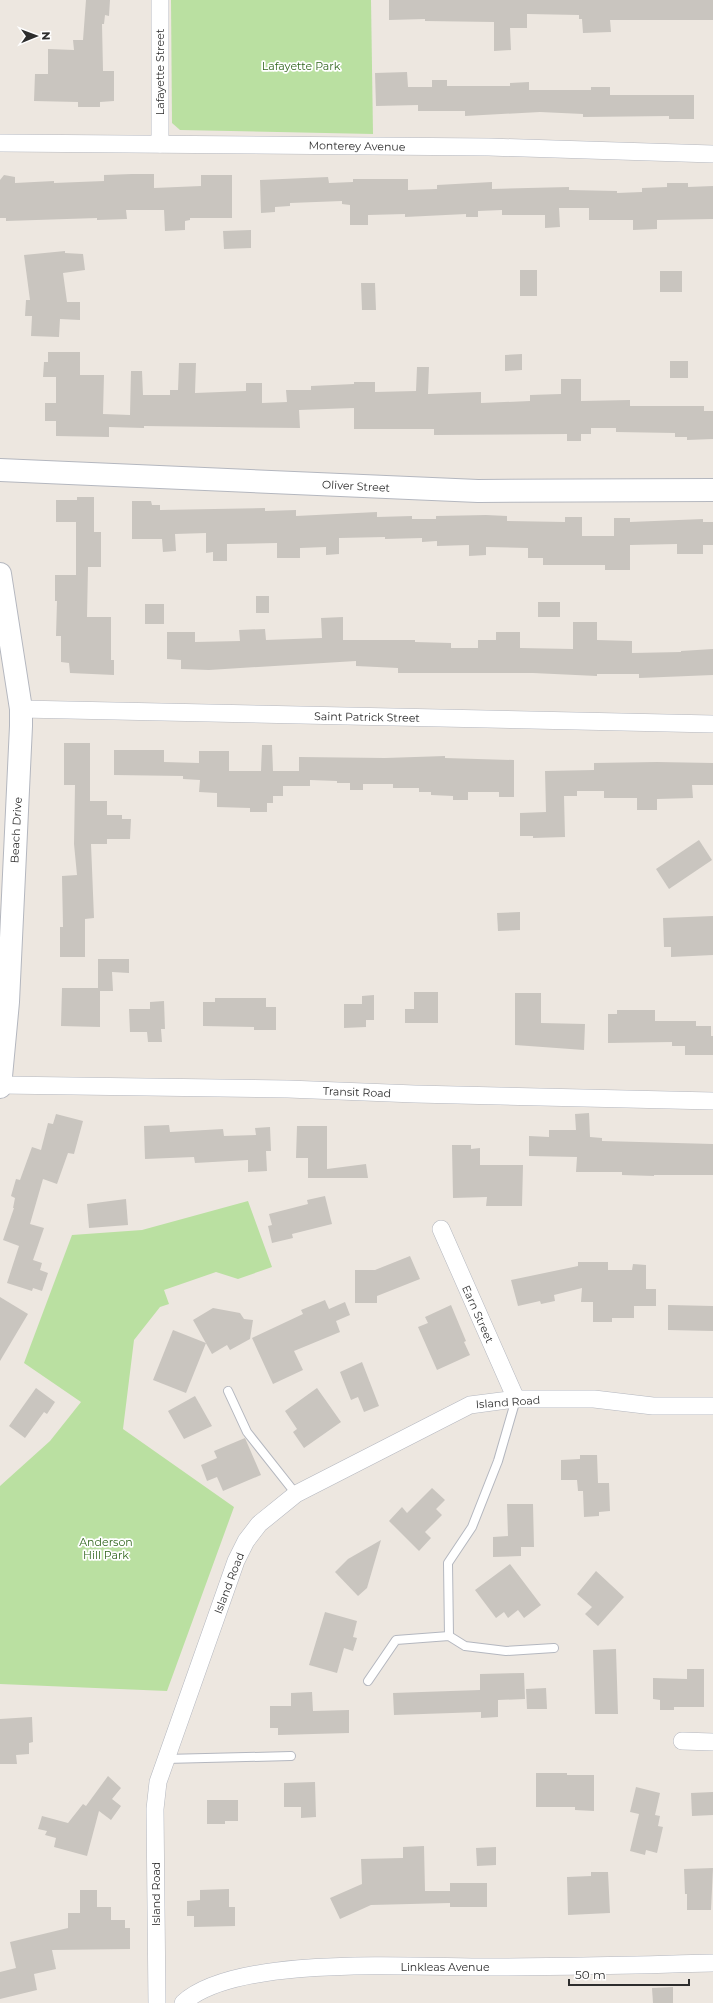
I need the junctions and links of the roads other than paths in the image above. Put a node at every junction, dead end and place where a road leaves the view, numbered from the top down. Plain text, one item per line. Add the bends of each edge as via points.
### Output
1 (160, 0) edge
2 (0, 143) edge
3 (160, 144) junction
4 (713, 154) edge
5 (0, 470) edge
6 (713, 490) edge
7 (0, 574) edge
8 (21, 709) junction
9 (713, 724) edge
10 (0, 1086) edge
11 (713, 1101) edge
12 (441, 1229) dead end
13 (228, 1391) dead end
14 (516, 1399) junction
15 (713, 1406) edge
16 (296, 1494) junction
17 (449, 1636) junction
18 (554, 1648) dead end
19 (368, 1681) dead end
20 (682, 1741) dead end
21 (713, 1742) edge
22 (291, 1756) dead end
23 (165, 1759) junction
24 (713, 1963) edge
25 (157, 2003) edge
26 (183, 2003) edge

1 - 3 street, Lafayette Street
2 - 3 street, Monterey Avenue
3 - 4 street, Monterey Avenue via 489,147
5 - 6 street, Oliver Street via 478,491
7 - 8 street, Beach Drive
8 - 9 street, Saint Patrick Street
8 - 10 street, Beach Drive via 8,994
10 - 11 street, Transit Road via 288,1089
12 - 14 street, Earn Street
13 - 16 lane via 247,1432
14 - 15 street, Island Road via 594,1399 653,1406
14 - 16 street, Island Road via 470,1405
14 - 17 lane via 498,1462 475,1519 448,1563
16 - 23 street, Island Road via 259,1524 246,1541 236,1561
17 - 18 lane via 465,1646 486,1649 506,1651
17 - 19 lane via 396,1640
20 - 21 street
22 - 23 lane
23 - 25 street, Island Road via 158,1782 155,1809
24 - 26 street, Linkleas Avenue via 609,1966 355,1966 282,1971 244,1976 214,1985 190,1996

